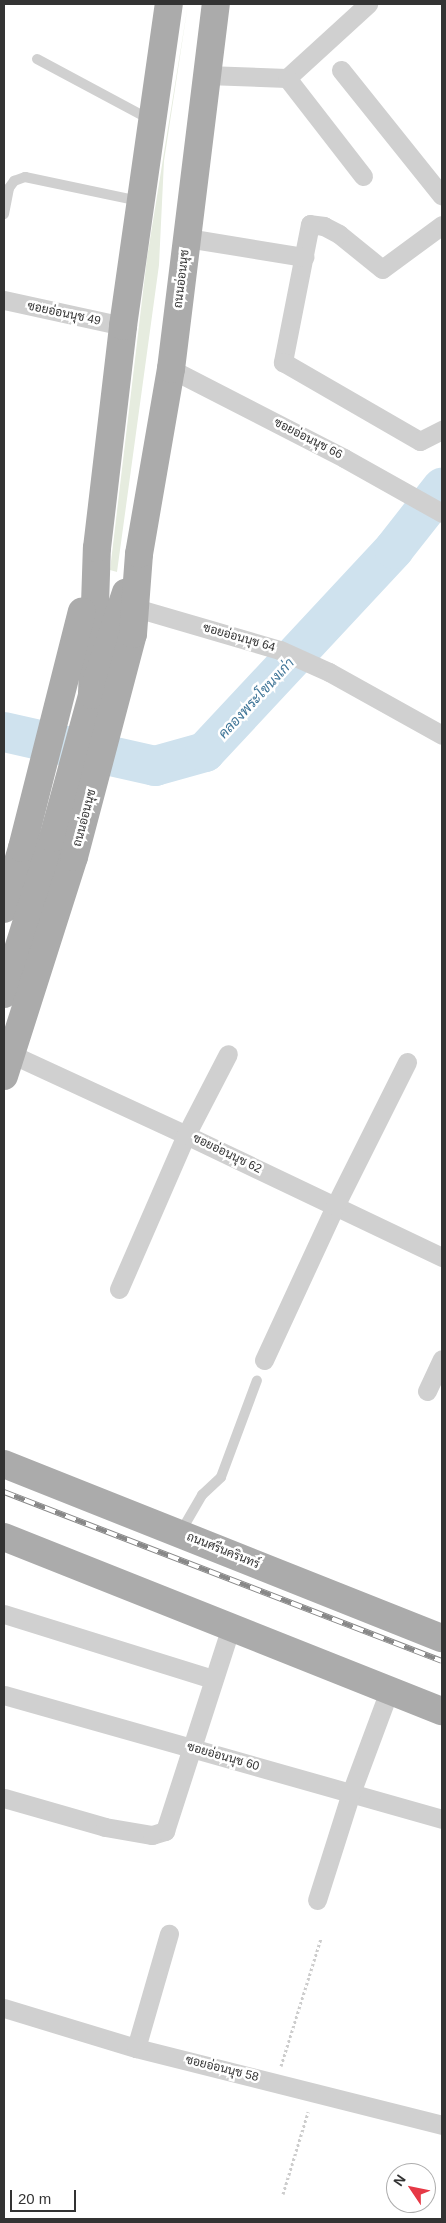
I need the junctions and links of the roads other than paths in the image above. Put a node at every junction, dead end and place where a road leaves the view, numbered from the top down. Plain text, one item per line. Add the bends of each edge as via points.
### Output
1 (169, 4) edge
2 (216, 4) edge
3 (368, 4) edge
4 (37, 59) dead end
5 (341, 70) dead end
6 (206, 75) junction
7 (288, 78) junction
8 (152, 120) junction
9 (363, 176) dead end
10 (442, 196) edge
11 (141, 202) junction
12 (4, 214) edge
13 (442, 225) edge
14 (187, 238) junction
15 (304, 258) junction
16 (4, 300) edge
17 (124, 326) junction
18 (171, 368) junction
19 (442, 430) edge
20 (442, 513) edge
21 (96, 548) junction
22 (139, 554) junction
23 (136, 608) junction
24 (92, 695) junction
25 (442, 735) edge
26 (4, 909) edge
27 (4, 994) edge
28 (228, 1054) dead end
29 (406, 1062) dead end
30 (7, 1065) edge
31 (186, 1135) junction
32 (335, 1206) junction
33 (442, 1258) edge
34 (119, 1289) dead end
35 (442, 1359) edge
36 (264, 1360) dead end
37 (257, 1380) dead end
38 (428, 1391) dead end
39 (4, 1464) edge
40 (180, 1534) junction
41 (4, 1537) edge
42 (4, 1614) edge
43 (231, 1627) junction
44 (442, 1638) edge
45 (213, 1679) junction
46 (390, 1691) junction
47 (4, 1694) edge
48 (442, 1711) edge
49 (194, 1748) junction
50 (351, 1793) junction
51 (4, 1798) edge
52 (442, 1819) edge
53 (317, 1900) dead end
54 (169, 1934) dead end
55 (4, 2008) edge
56 (136, 2048) junction
57 (442, 2125) edge

1 - 8 main road, ถนนอ่อนนุช
2 - 6 main road, ถนนอ่อนนุช
3 - 7 street
4 - 8 lane
5 - 10 street
6 - 7 street
6 - 14 main road, ถนนอ่อนนุช
7 - 9 street
8 - 11 main road, ถนนอ่อนนุช
11 - 12 lane via 25,177 14,181 9,188
11 - 17 main road, ถนนอ่อนนุช
13 - 15 street via 382,269 339,234 324,226 310,224
14 - 15 street
14 - 18 main road, ถนนอ่อนนุช
15 - 19 street via 283,362 420,441
16 - 17 street, ซอยอ่อนนุช 49
17 - 21 main road, ถนนอ่อนนุช
18 - 20 street, ซอยอ่อนนุช 66 via 411,493
18 - 22 main road, ถนนอ่อนนุช
21 - 24 main road, ถนนอ่อนนุช
21 - 26 main road, ถนนอ่อนนุช via 74,645
22 - 23 main road, ถนนอ่อนนุช
22 - 24 main road, ถนนอ่อนนุช
23 - 25 street, ซอยอ่อนนุช 64 via 280,650 329,672
23 - 30 main road, ถนนอ่อนนุช via 127,662 74,857
24 - 27 main road, ถนนอ่อนนุช via 53,838
28 - 31 street
29 - 32 street
30 - 31 street, ซอยอ่อนนุช 62
31 - 32 street, ซอยอ่อนนุช 62
31 - 34 street
32 - 33 street, ซอยอ่อนนุช 62
32 - 36 street
35 - 38 street
37 - 40 lane via 221,1477 202,1495
39 - 40 main road, ถนนศรีนครินทร์
40 - 44 main road, ถนนศรีนครินทร์
41 - 43 main road
42 - 45 street
43 - 45 street
43 - 46 main road
45 - 49 street
46 - 48 main road
46 - 50 street
47 - 49 street, ซอยอ่อนนุช 60
49 - 50 street, ซอยอ่อนนุช 60
49 - 51 street via 169,1824 165,1831 152,1835 105,1827
50 - 52 street, ซอยอ่อนนุช 60
50 - 53 street
54 - 56 street
55 - 56 street, ซอยอ่อนนุช 58
56 - 57 street, ซอยอ่อนนุช 58

